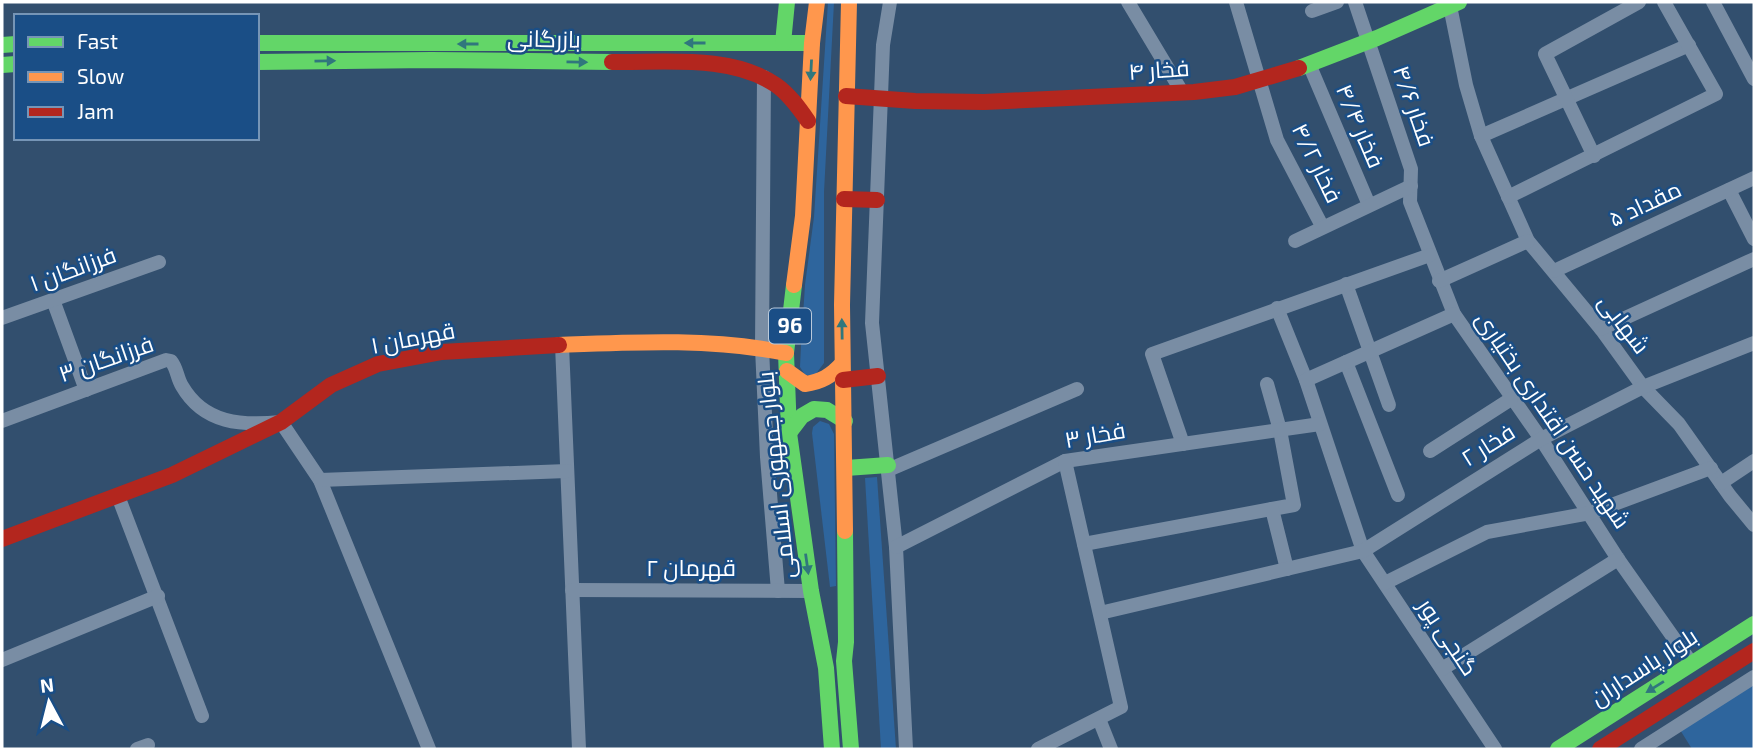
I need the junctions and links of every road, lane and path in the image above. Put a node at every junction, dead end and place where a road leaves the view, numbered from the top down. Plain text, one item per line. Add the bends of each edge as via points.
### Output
1 (787, 2) edge
2 (817, 2) edge
3 (849, 2) edge
4 (890, 2) edge
5 (1128, 2) edge
6 (1236, 2) edge
7 (1337, 2) edge
8 (1355, 2) edge
9 (1639, 2) edge
10 (1664, 2) edge
11 (1713, 2) edge
12 (1454, 4) edge
13 (1312, 11) dead end
14 (1368, 42) junction
15 (259, 43) edge
16 (732, 43) junction
17 (783, 43) junction
18 (812, 43) junction
19 (533, 44) junction
20 (1689, 45) junction
21 (533, 61) junction
22 (259, 62) edge
23 (728, 64) junction
24 (1309, 64) junction
25 (764, 77) junction
26 (1261, 79) junction
27 (1754, 79) edge
28 (1182, 92) junction
29 (846, 96) junction
30 (880, 100) junction
31 (1565, 100) junction
32 (808, 121) junction
33 (1482, 136) junction
34 (1594, 156) junction
35 (1754, 178) edge
36 (1410, 186) junction
37 (1729, 190) junction
38 (1508, 197) junction
39 (844, 198) junction
40 (877, 200) junction
41 (1368, 205) junction
42 (1322, 226) junction
43 (1754, 239) edge
44 (1295, 241) dead end
45 (1528, 241) junction
46 (1430, 255) junction
47 (1754, 259) edge
48 (159, 262) dead end
49 (1554, 271) junction
50 (1439, 281) junction
51 (1346, 285) junction
52 (53, 300) junction
53 (1277, 308) junction
54 (1454, 314) junction
55 (2, 318) edge
56 (1601, 329) junction
57 (1754, 343) edge
58 (562, 345) junction
59 (762, 348) junction
60 (1370, 352) junction
61 (786, 353) junction
62 (1346, 362) junction
63 (787, 371) junction
64 (843, 372) junction
65 (878, 376) junction
66 (1306, 380) junction
67 (1267, 384) dead end
68 (1643, 387) junction
69 (1077, 389) dead end
70 (86, 390) junction
71 (1511, 399) junction
72 (1389, 405) dead end
73 (2, 421) edge
74 (845, 421) junction
75 (281, 422) junction
76 (1320, 424) junction
77 (1280, 430) junction
78 (789, 433) junction
79 (1541, 439) junction
80 (1183, 444) junction
81 (1430, 452) dead end
82 (1065, 461) junction
83 (1754, 461) edge
84 (888, 467) junction
85 (846, 468) junction
86 (1711, 468) junction
87 (567, 471) junction
88 (320, 480) junction
89 (1721, 483) junction
90 (1398, 495) dead end
91 (118, 496) junction
92 (1272, 509) junction
93 (1590, 513) junction
94 (1754, 525) edge
95 (2, 539) edge
96 (1084, 544) junction
97 (897, 547) junction
98 (1363, 551) junction
99 (1618, 559) junction
100 (1287, 569) junction
101 (1385, 583) junction
102 (572, 590) junction
103 (778, 591) junction
104 (811, 591) junction
105 (158, 596) junction
106 (1100, 613) junction
107 (1754, 624) edge
108 (846, 642) junction
109 (821, 649) junction
110 (1754, 651) edge
111 (2, 660) edge
112 (1692, 664) junction
113 (1442, 669) junction
114 (1754, 677) edge
115 (202, 716) dead end
116 (1098, 719) junction
117 (1060, 744) edge
118 (429, 749) edge
119 (579, 749) edge
120 (821, 749) edge
121 (832, 749) edge
122 (851, 749) edge
123 (863, 749) edge
124 (906, 749) edge
125 (1038, 749) edge
126 (1111, 749) edge
127 (1495, 749) edge
128 (1558, 749) edge
129 (1602, 749) edge
130 (1641, 749) edge

1 - 17 street
2 - 18 street, بلوار جمهوری اسلامی / 96
3 - 29 street, 96
4 - 30 street
5 - 28 street
6 - 26 street, فخار ۴/۲
7 - 13 street
8 - 14 street, فخار ۴/۶
9 - 31 street via 1545,54
10 - 20 street
11 - 27 street
12 - 14 street, فخار ۴
12 - 33 street, شهابی via 1466,85
14 - 24 street, فخار ۴
14 - 36 street, فخار ۴/۶ via 1411,169
19 -> 15 street, بازرگانی
16 - 17 street, بازرگانی
16 -> 19 street, بازرگانی
16 - 23 street via 739,55
17 - 18 street, بازرگانی
18 -> 32 street, بلوار جمهوری اسلامی / 96
19 - 21 street
20 - 31 street
20 - 34 street via 1716,94
22 -> 21 street, بازرگانی
21 -> 23 street, بازرگانی
23 - 25 street, بازرگانی
24 - 26 street, فخار ۴
24 - 41 street, فخار ۴/۴
25 - 32 street, بازرگانی via 785,91
25 - 59 street
26 - 28 street, فخار ۴ via 1231,88
26 - 42 street, فخار ۴/۲ via 1277,140
28 - 30 street, فخار ۴ via 999,103
29 - 30 street, فخار ۴
29 - 39 street, 96
30 - 40 street
31 - 33 street
31 - 34 street
32 - 61 street, بلوار جمهوری اسلامی / 96 via 803,216
33 - 38 street, شهابی
34 - 38 street
35 - 37 street, مقداد ۵
36 - 41 street
36 - 46 street, شهید حسن اقتداری بختیاری via 1410,202
37 - 43 street
37 - 49 street, مقداد ۵
38 - 45 street, شهابی
39 - 40 street
64 -> 39 street, 96
40 - 65 street via 872,323
41 - 42 street
42 - 44 street
45 - 49 street, شهابی
45 - 50 street
46 - 50 street, شهید حسن اقتداری بختیاری
46 - 51 street
47 - 56 street
48 - 52 street, فرزانگان ۱
49 - 56 street, شهابی
50 - 54 street, شهید حسن اقتداری بختیاری
51 - 53 street
51 - 60 street
52 - 55 street, فرزانگان ۱
52 - 70 street
53 - 66 street, گنجی پور
53 - 80 street via 1152,354
54 - 60 street
54 - 71 street, شهید حسن اقتداری بختیاری
56 - 68 street, شهابی
57 - 68 street, فخار ۲
58 - 59 street, قهرمان ۱ via 701,343
58 - 75 street, قهرمان ۱ via 442,352 377,364 331,385
58 - 87 street
59 - 61 street, قهرمان ۱
59 - 103 street
60 - 62 street
60 - 72 street
61 - 63 street, بلوار جمهوری اسلامی / 96
62 - 66 street
62 - 90 street
63 - 64 street via 805,384
63 - 78 street, بلوار جمهوری اسلامی / 96
64 - 65 street
64 - 74 street, 96
65 - 84 street
66 - 76 street, گنجی پور
67 - 77 street
68 - 79 street, فخار ۲
68 - 86 street, شهابی via 1679,424
69 - 84 street
70 - 73 street, فرزانگان ۳
70 - 75 street, فرزانگان ۳ via 166,360 175,365 193,404 219,418 248,425
71 - 79 street, شهید حسن اقتداری بختیاری
71 - 81 street
74 - 78 street via 822,407 811,408
74 - 85 street, 96
75 - 88 street
75 - 91 street, قهرمان ۱
76 - 77 street, فخار ۳
76 - 98 street, گنجی پور
77 - 80 street, فخار ۳
77 - 92 street via 1294,505
78 -> 104 street, بلوار جمهوری اسلامی / 96
79 - 93 street, شهید حسن اقتداری بختیاری
79 - 98 street, فخار ۲
80 - 82 street, فخار ۳
82 - 96 street
82 - 97 street, فخار ۳
83 - 89 street
84 - 85 street
84 - 97 street
85 - 108 street, 96
86 - 89 street, شهابی
86 - 93 street
87 - 88 street
87 - 102 street
88 - 118 street
89 - 94 street, شهابی
91 - 95 street, قهرمان ۱
91 - 105 street
92 - 96 street
92 - 100 street
93 - 99 street, شهید حسن اقتداری بختیاری
93 - 101 street via 1487,532
96 - 106 street
97 - 124 street
98 - 100 street, فخار ۲
98 - 101 street, گنجی پور
99 - 112 street, شهید حسن اقتداری بختیاری
99 - 113 street
100 - 106 street, فخار ۲
101 - 113 street, گنجی پور
102 - 103 street, قهرمان ۲
102 - 119 street
103 - 104 street, قهرمان ۲
104 - 109 street, بلوار جمهوری اسلامی / 96
105 - 111 street
105 - 115 street
106 - 116 street via 1121,707
107 - 112 street, بلوار پاسداران
108 - 122 street, 96
108 - 123 street via 853,660
109 - 120 street, 96 via 815,672
109 - 121 street, بلوار جمهوری اسلامی
110 - 129 street, بلوار پاسداران
112 -> 128 street, بلوار پاسداران
113 - 127 street, گنجی پور
114 - 130 street
116 - 117 street
116 - 126 street
117 - 125 street

